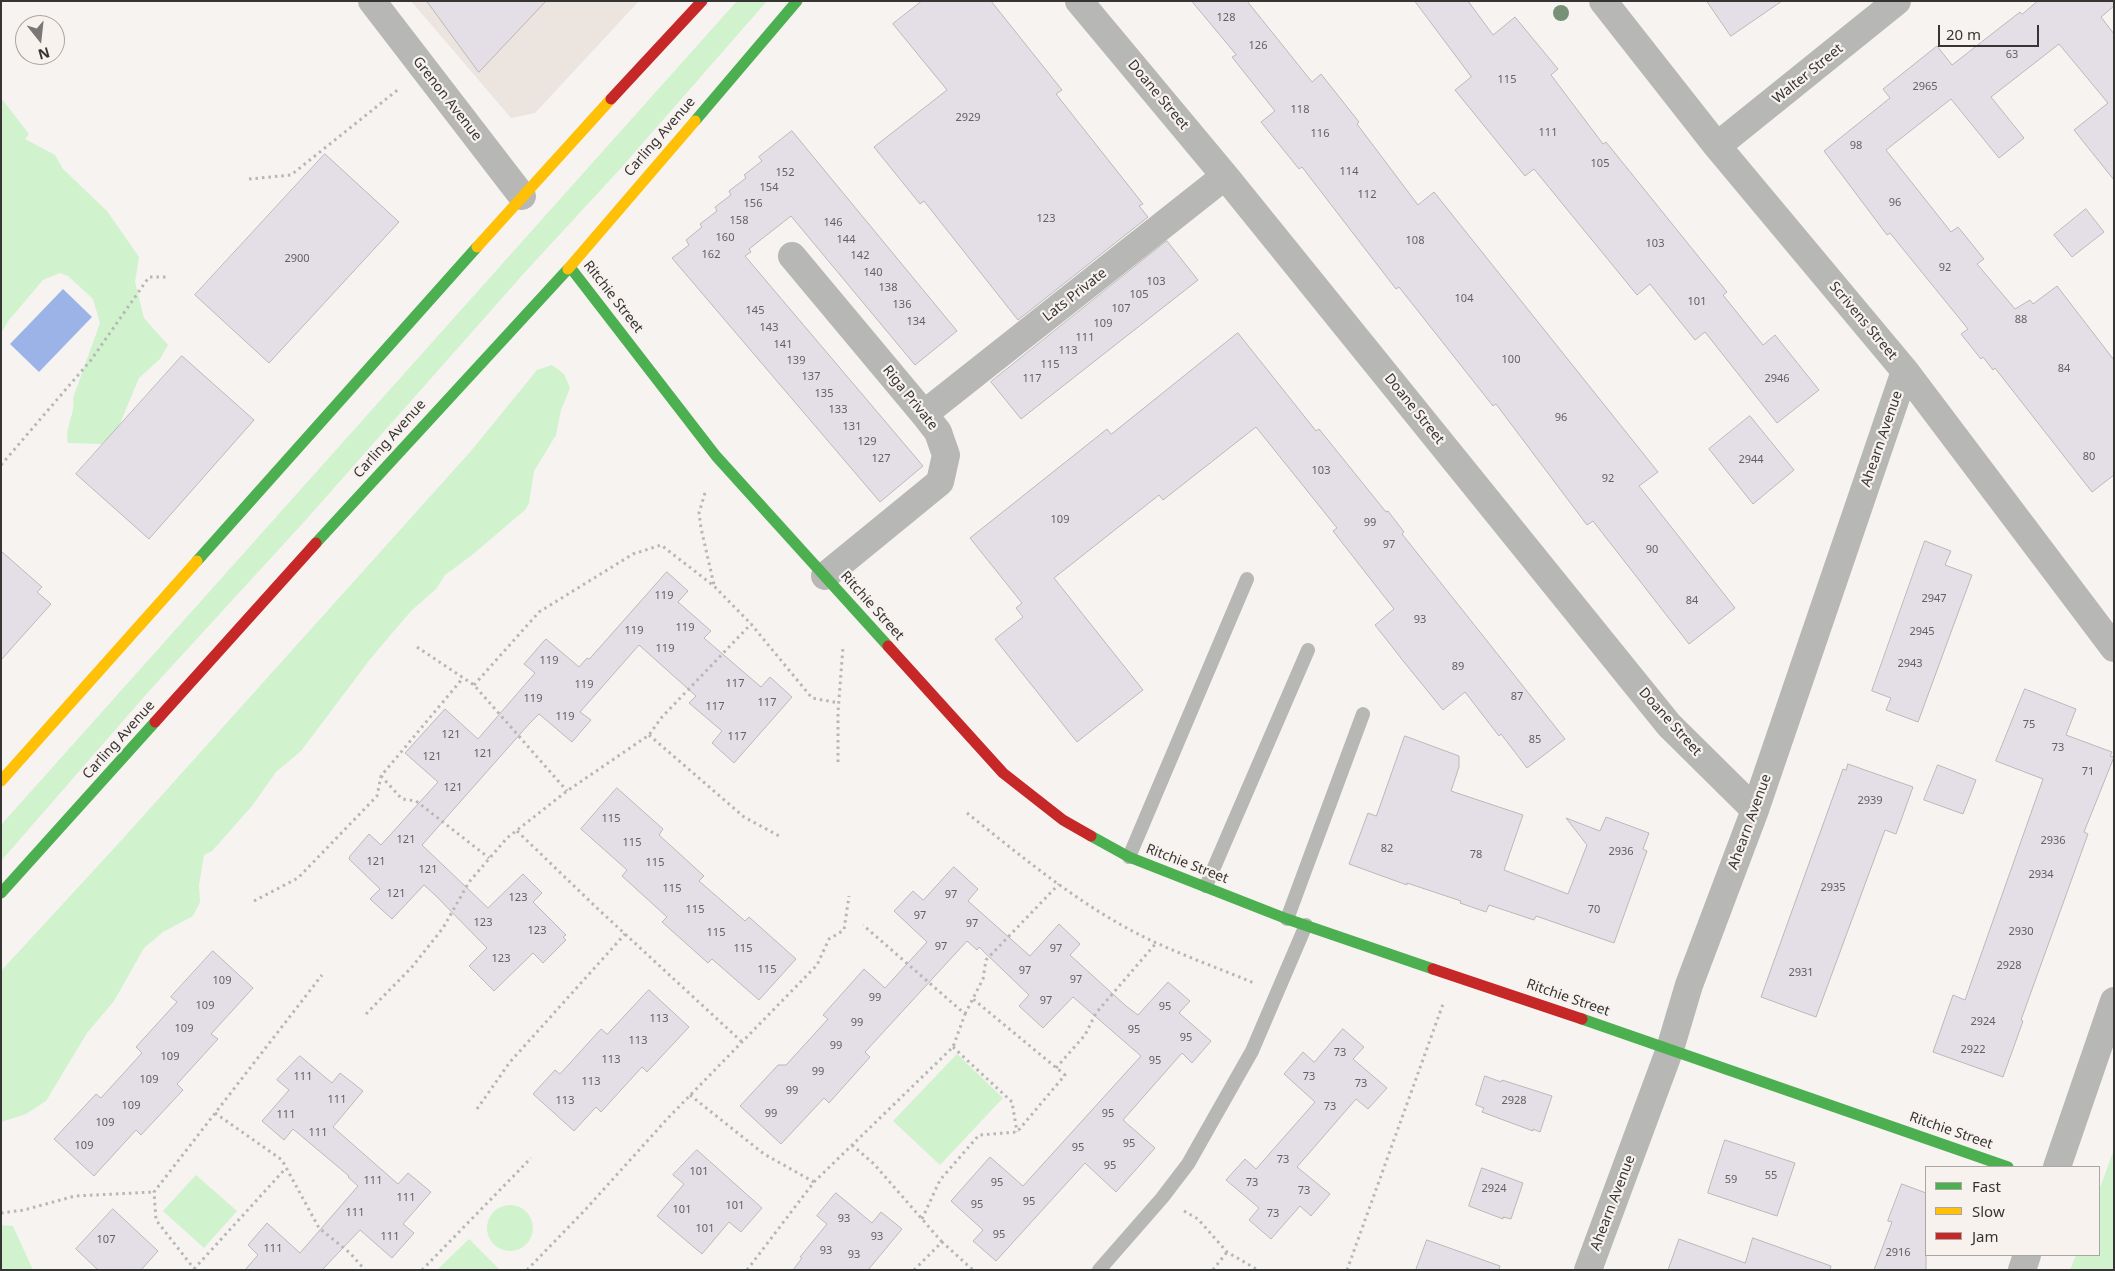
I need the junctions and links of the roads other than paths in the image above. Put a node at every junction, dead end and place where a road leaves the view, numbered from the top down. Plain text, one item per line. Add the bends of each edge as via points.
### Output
1 (372, 1) edge
2 (702, 1) edge
3 (797, 1) edge
4 (1079, 1) edge
5 (1603, 1) edge
6 (1898, 1) edge
7 (1717, 146) junction
8 (1225, 176) junction
9 (522, 196) junction
10 (792, 256) dead end
11 (570, 266) junction
12 (1906, 371) junction
13 (924, 414) junction
14 (825, 576) junction
15 (1247, 579) dead end
16 (2114, 648) edge
17 (1308, 650) dead end
18 (1363, 714) dead end
19 (1, 782) edge
20 (1756, 810) junction
21 (1129, 857) junction
22 (1206, 886) junction
23 (1, 893) edge
24 (1288, 919) junction
25 (1306, 924) junction
26 (2114, 1001) edge
27 (1670, 1049) junction
28 (2005, 1166) edge
29 (2057, 1166) edge
30 (2027, 1256) edge
31 (1099, 1270) edge
32 (1588, 1270) edge
33 (2022, 1270) edge

1 - 9 street, Grenon Avenue
2 - 9 main road
3 - 11 main road, Carling Avenue
4 - 8 street, Doane Street
5 - 7 street, Scrivens Street
6 - 7 street, Walter Street
7 - 12 street, Scrivens Street
8 - 13 street, Lats Private
8 - 20 street, Doane Street via 1669,724
9 - 19 main road
10 - 13 street, Riga Private
11 - 14 main road, Ritchie Street via 716,456
11 - 23 main road, Carling Avenue via 390,459
12 - 16 street, Scrivens Street
12 - 20 street, Ahearn Avenue
13 - 14 street, Riga Private via 938,432 946,455 940,482
14 - 21 main road, Ritchie Street via 1003,773 1063,820
15 - 21 lane
17 - 22 lane
18 - 24 lane
20 - 27 street, Ahearn Avenue via 1689,985
21 - 22 main road, Ritchie Street
22 - 24 main road, Ritchie Street
24 - 25 main road, Ritchie Street
25 - 27 main road, Ritchie Street
25 - 31 lane via 1252,1051 1188,1164
26 - 29 street
27 - 28 main road, Ritchie Street
27 - 32 street, Ahearn Avenue
30 - 33 street

